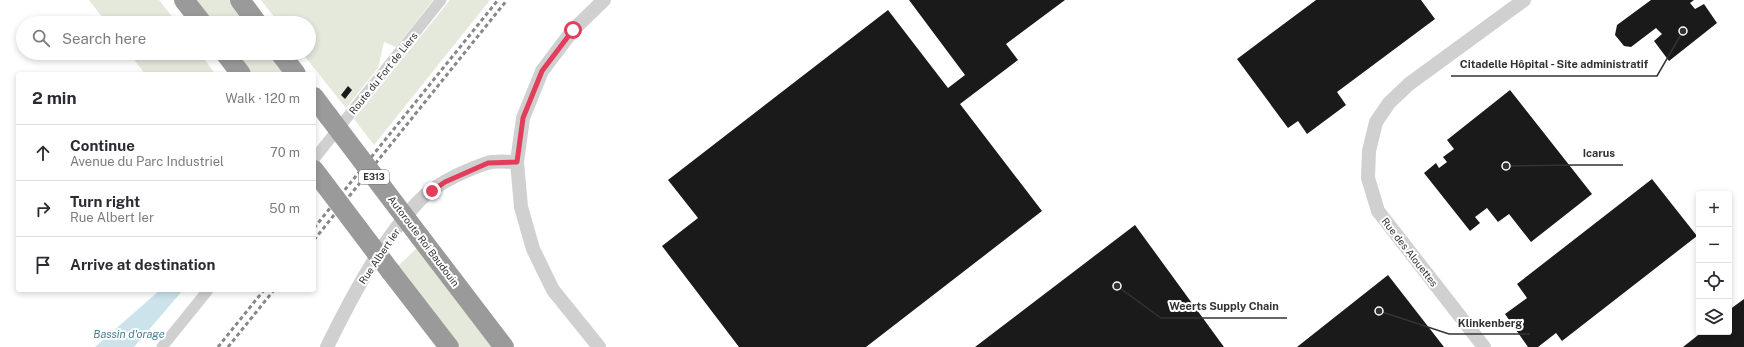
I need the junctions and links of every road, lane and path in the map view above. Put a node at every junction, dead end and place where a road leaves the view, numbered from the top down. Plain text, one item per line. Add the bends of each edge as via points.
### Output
1 (184, 0) edge
2 (240, 0) edge
3 (441, 0) edge
4 (604, 0) edge
5 (1524, 0) edge
6 (197, 16) edge
7 (252, 16) edge
8 (229, 60) edge
9 (285, 60) edge
10 (238, 72) edge
11 (294, 72) edge
12 (316, 100) edge
13 (316, 157) edge
14 (517, 162) junction
15 (316, 173) edge
16 (206, 292) edge
17 (162, 347) edge
18 (327, 347) edge
19 (449, 347) edge
20 (504, 347) edge
21 (599, 347) edge
22 (1484, 347) edge

1 - 6 highway
2 - 7 highway
3 - 13 street, Route du Fort de Liers
4 - 14 street via 573,30 542,71 523,118
5 - 22 street, Rue des Alouettes via 1408,84 1389,103 1376,122 1369,150 1368,178 1378,211
8 - 10 highway
9 - 11 highway
12 - 20 highway, Autoroute Roi Baudouin / E313, bridge
14 - 18 street, Rue Albert Ier via 488,163 445,182 418,202 361,281
14 - 21 street via 521,207 533,249 553,290
15 - 19 highway, bridge
16 - 17 street

